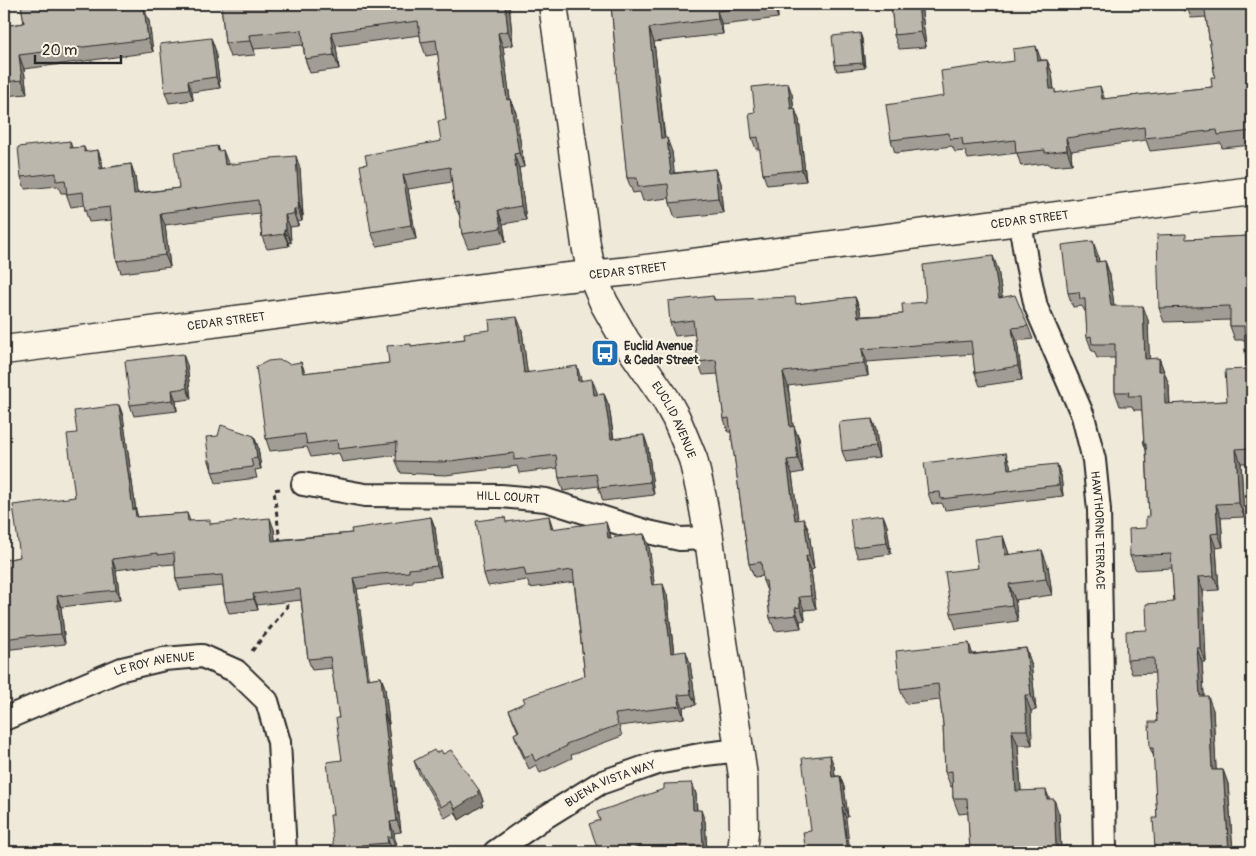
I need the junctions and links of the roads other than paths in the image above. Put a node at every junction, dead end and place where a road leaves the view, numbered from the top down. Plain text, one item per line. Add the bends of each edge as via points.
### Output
1 (553, 4) edge
2 (1252, 191) edge
3 (1020, 221) junction
4 (592, 275) junction
5 (4, 350) edge
6 (303, 484) dead end
7 (710, 538) junction
8 (4, 719) edge
9 (740, 750) junction
10 (285, 852) edge
11 (495, 852) edge
12 (742, 852) edge
13 (1104, 852) edge

1 - 4 street, EUCLID AVENUE
2 - 3 street, CEDAR STREET
3 - 4 street, CEDAR STREET
3 - 13 street, HAWTHORNE TERRACE via 1036,307 1083,416 1094,460 1099,510
4 - 5 street, CEDAR STREET
4 - 7 street, EUCLID AVENUE via 625,340 676,418 693,459
6 - 7 street, HILL COURT via 365,495 501,496 546,500 648,532 680,539
7 - 9 street, EUCLID AVENUE
8 - 10 street, LE ROY AVENUE via 122,670 164,659 202,656 236,670 267,701 279,742
9 - 11 street, BUENA VISTA WAY via 657,763 600,783
9 - 12 street, EUCLID AVENUE

